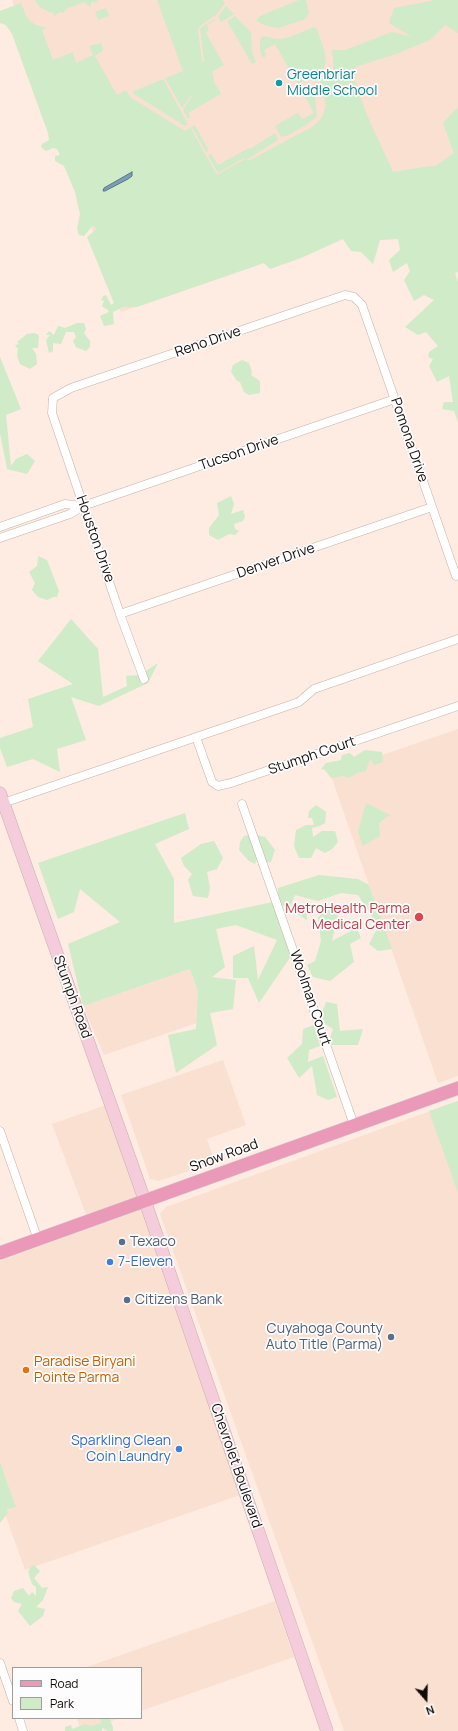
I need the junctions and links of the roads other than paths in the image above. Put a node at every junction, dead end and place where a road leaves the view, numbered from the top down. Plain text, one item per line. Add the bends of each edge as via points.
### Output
1 (362, 305) joint
2 (53, 398) joint
3 (394, 399) junction
4 (83, 506) junction
5 (432, 508) junction
6 (0, 527) edge
7 (0, 538) edge
8 (456, 576) dead end
9 (120, 614) junction
10 (458, 640) edge
11 (144, 679) dead end
12 (458, 706) edge
13 (196, 737) junction
14 (2, 798) edge
15 (242, 804) dead end
16 (458, 1088) edge
17 (354, 1125) junction
18 (0, 1132) edge
19 (145, 1201) junction
20 (38, 1240) junction
21 (0, 1253) edge
22 (0, 1663) edge
23 (3, 1682) edge
24 (12, 1699) edge
25 (19, 1719) edge
26 (24, 1731) edge
27 (327, 1731) edge

1 - 2 street, Reno Drive via 354,297 345,295 71,388
1 - 3 street, Pomona Drive
2 - 4 street, Houston Drive via 52,413
3 - 4 street, Tucson Drive
3 - 5 street, Pomona Drive
4 - 6 street, Tucson Drive via 65,504
4 - 7 street, Tucson Drive via 70,514
4 - 9 street, Houston Drive
5 - 8 street, Pomona Drive
5 - 9 street, Denver Drive
9 - 11 street, Houston Drive
10 - 13 street via 314,689 299,702
12 - 13 street, Stumph Court via 218,786 212,782
13 - 14 street
14 - 19 main road, Stumph Road
15 - 17 street, Woolman Court
16 - 17 main road, Snow Road
17 - 19 main road, Snow Road
18 - 20 street
19 - 20 main road, Snow Road
19 - 27 main road, Chevrolet Boulevard
20 - 21 main road, Snow Road
22 - 23 street
23 - 24 street
25 - 26 street

